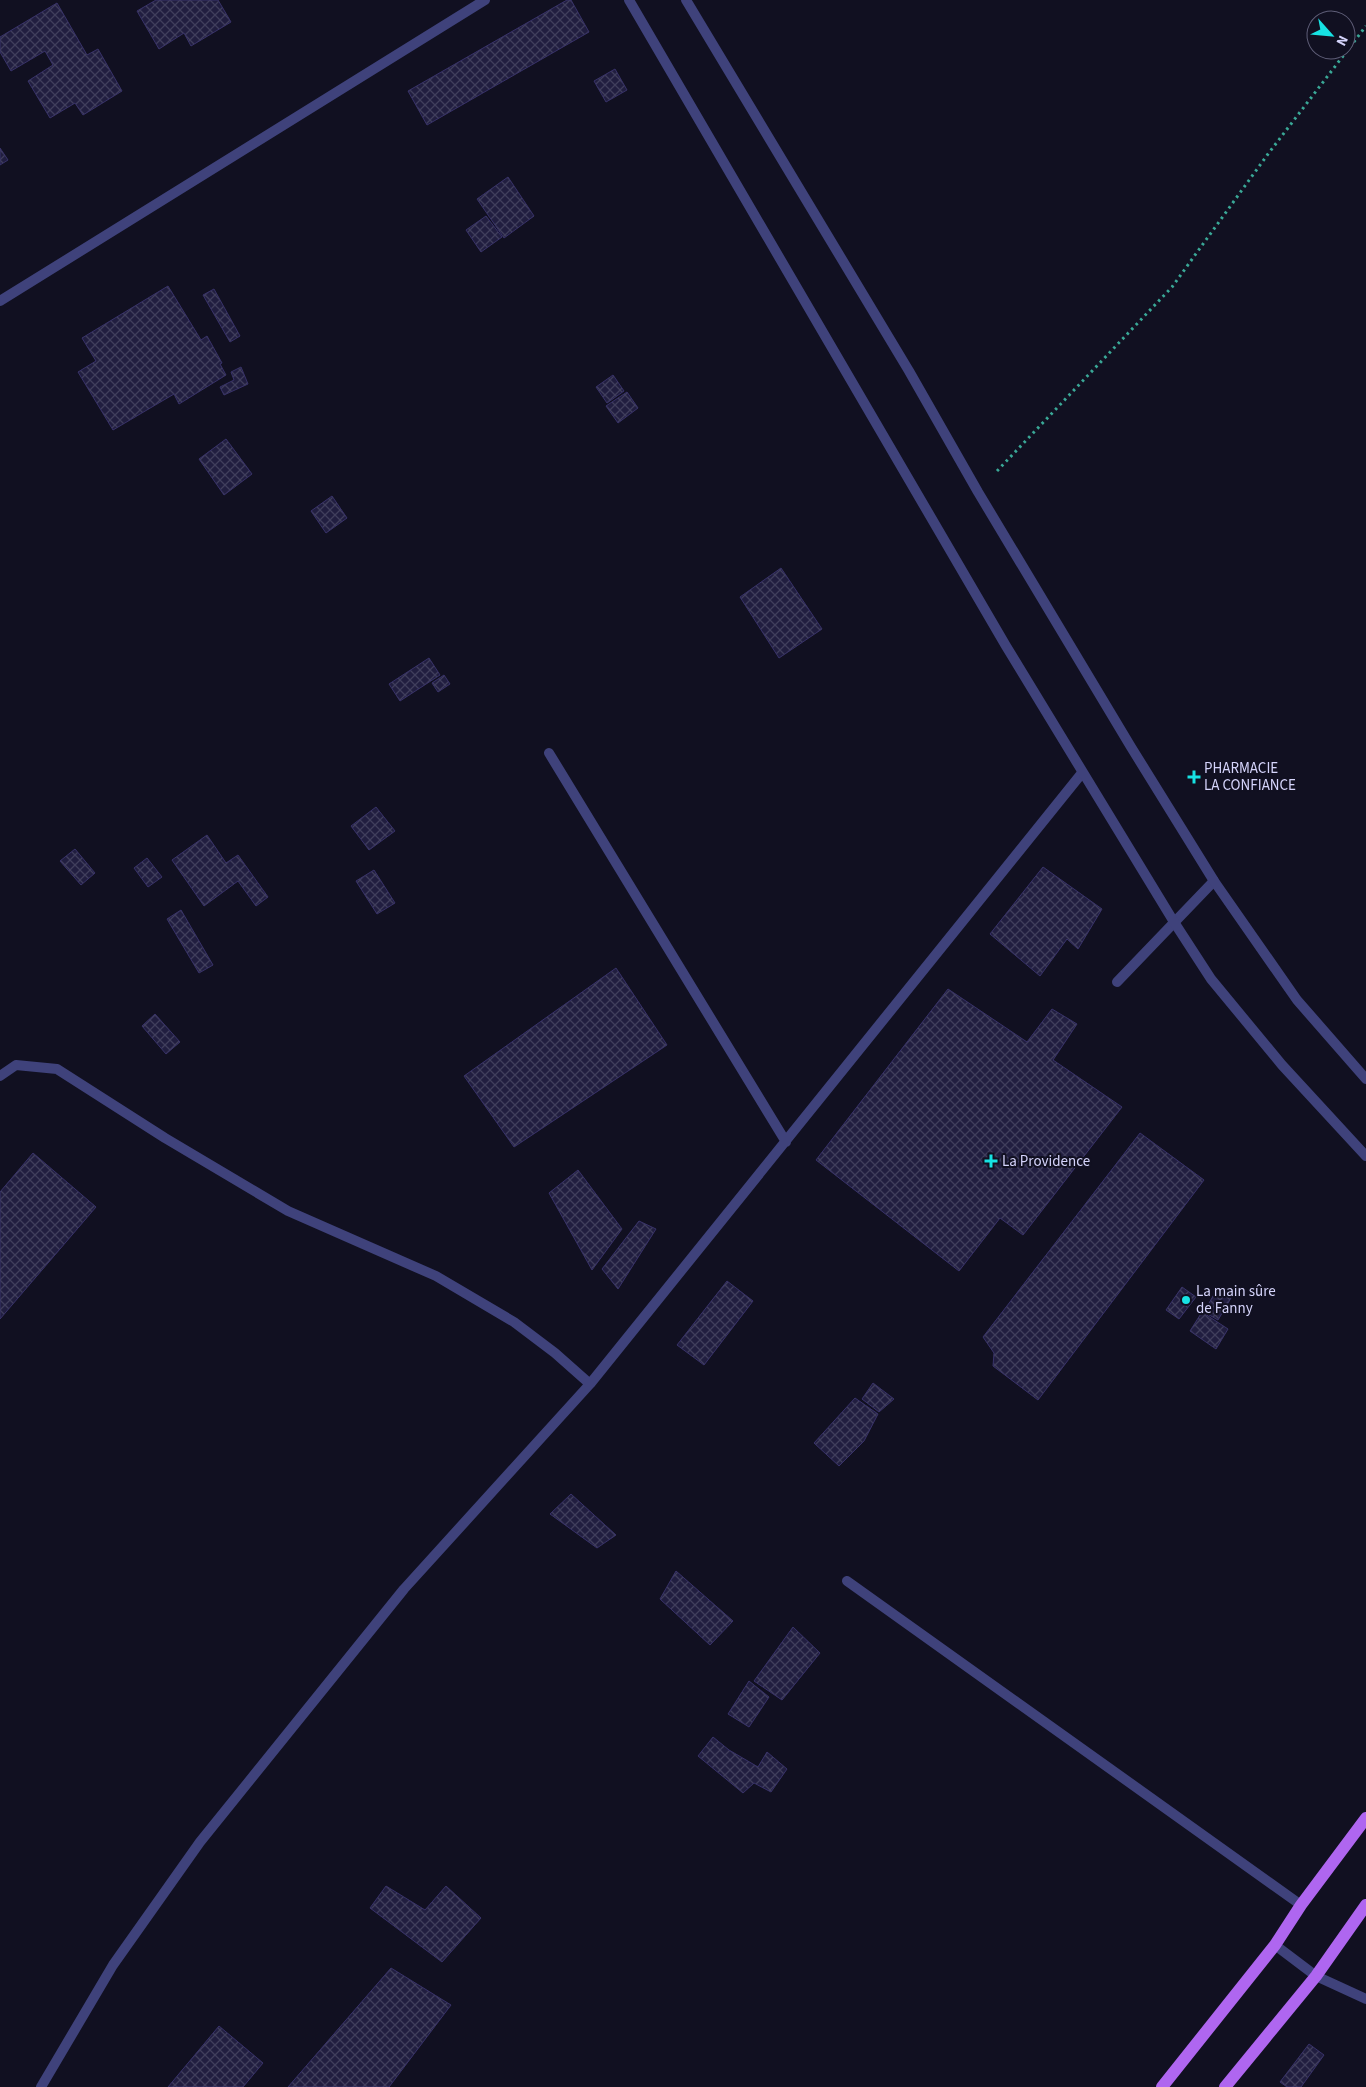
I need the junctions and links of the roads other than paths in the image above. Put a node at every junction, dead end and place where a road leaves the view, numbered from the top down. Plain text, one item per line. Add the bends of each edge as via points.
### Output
1 (485, 0) edge
2 (629, 0) edge
3 (686, 0) edge
4 (0, 301) edge
5 (549, 754) dead end
6 (1082, 772) junction
7 (1214, 880) junction
8 (1174, 922) junction
9 (1116, 982) dead end
10 (0, 1076) edge
11 (1366, 1079) edge
12 (786, 1142) junction
13 (1366, 1156) edge
14 (590, 1384) junction
15 (847, 1581) dead end
16 (1366, 1818) edge
17 (1301, 1905) junction
18 (1366, 1905) edge
19 (1275, 1944) junction
20 (1316, 1976) junction
21 (1366, 1999) edge
22 (41, 2087) edge
23 (1162, 2087) edge
24 (1225, 2087) edge

1 - 4 street
2 - 6 street
3 - 7 street via 978,492
5 - 12 street
6 - 8 street
6 - 12 street
7 - 8 street
7 - 11 street via 1298,1000
8 - 9 street
8 - 13 street via 1211,979 1288,1072
10 - 14 street via 16,1065 58,1069 165,1138 288,1211 436,1276 514,1322
12 - 14 street
14 - 22 street via 404,1589 200,1842 113,1965
15 - 17 street
16 - 17 main road
17 - 19 main road
18 - 20 main road
19 - 20 street
19 - 23 main road
20 - 21 street
20 - 24 main road

